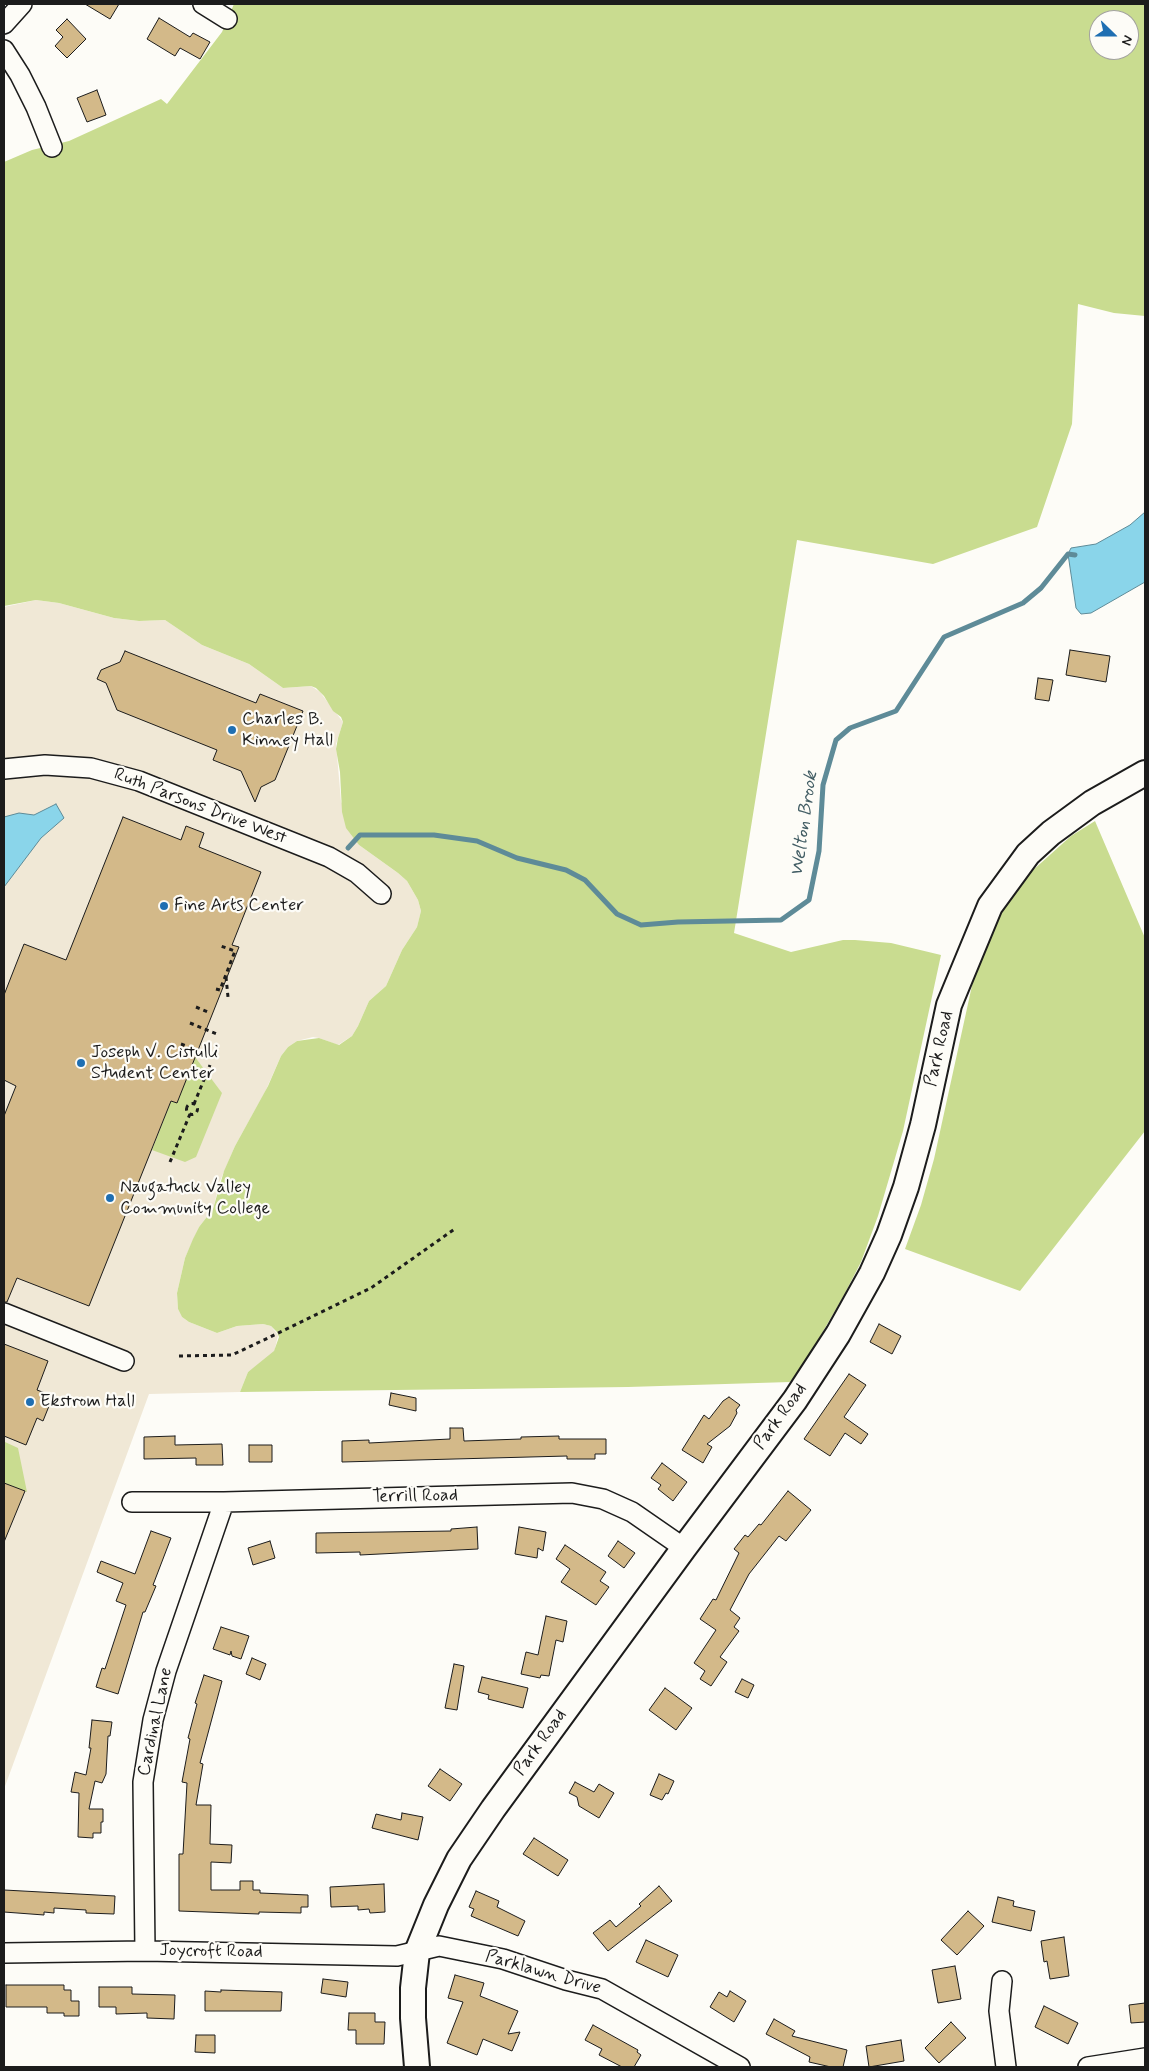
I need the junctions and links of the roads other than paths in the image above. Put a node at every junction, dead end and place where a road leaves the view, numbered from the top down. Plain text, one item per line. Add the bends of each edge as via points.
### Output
1 (22, 4) edge
2 (203, 4) edge
3 (227, 19) dead end
4 (4, 24) edge
5 (4, 50) edge
6 (52, 147) dead end
7 (4, 769) edge
8 (1145, 773) edge
9 (381, 894) dead end
10 (4, 1313) edge
11 (124, 1361) dead end
12 (132, 1502) dead end
13 (224, 1502) junction
14 (684, 1548) junction
15 (145, 1951) junction
16 (417, 1952) junction
17 (4, 1953) edge
18 (1002, 1981) dead end
19 (1145, 2058) edge
20 (417, 2067) edge
21 (740, 2067) edge
22 (1006, 2067) edge
23 (1088, 2067) edge

1 - 4 street
2 - 3 street
5 - 6 street via 36,106
7 - 9 street, Ruth Parsons Drive West via 45,765 91,768 138,781 329,857 357,873
8 - 14 main road, Park Road via 1092,802 1050,833 1028,854 990,906 949,1005 906,1187 872,1274 795,1400
10 - 11 street
12 - 13 street, Terrill Road
13 - 14 street, Terrill Road via 572,1493 603,1499 632,1512
13 - 15 street, Cardinal Lane via 166,1670 153,1720 143,1782
14 - 16 main road, Park Road via 459,1859
15 - 16 street, Joycroft Road via 398,1956
15 - 17 street, Joycroft Road
16 - 20 main road, Park Road via 413,2018
16 - 21 street, Parklawn Drive via 439,1946 503,1960 602,1989
18 - 22 street via 999,2011
19 - 23 street

